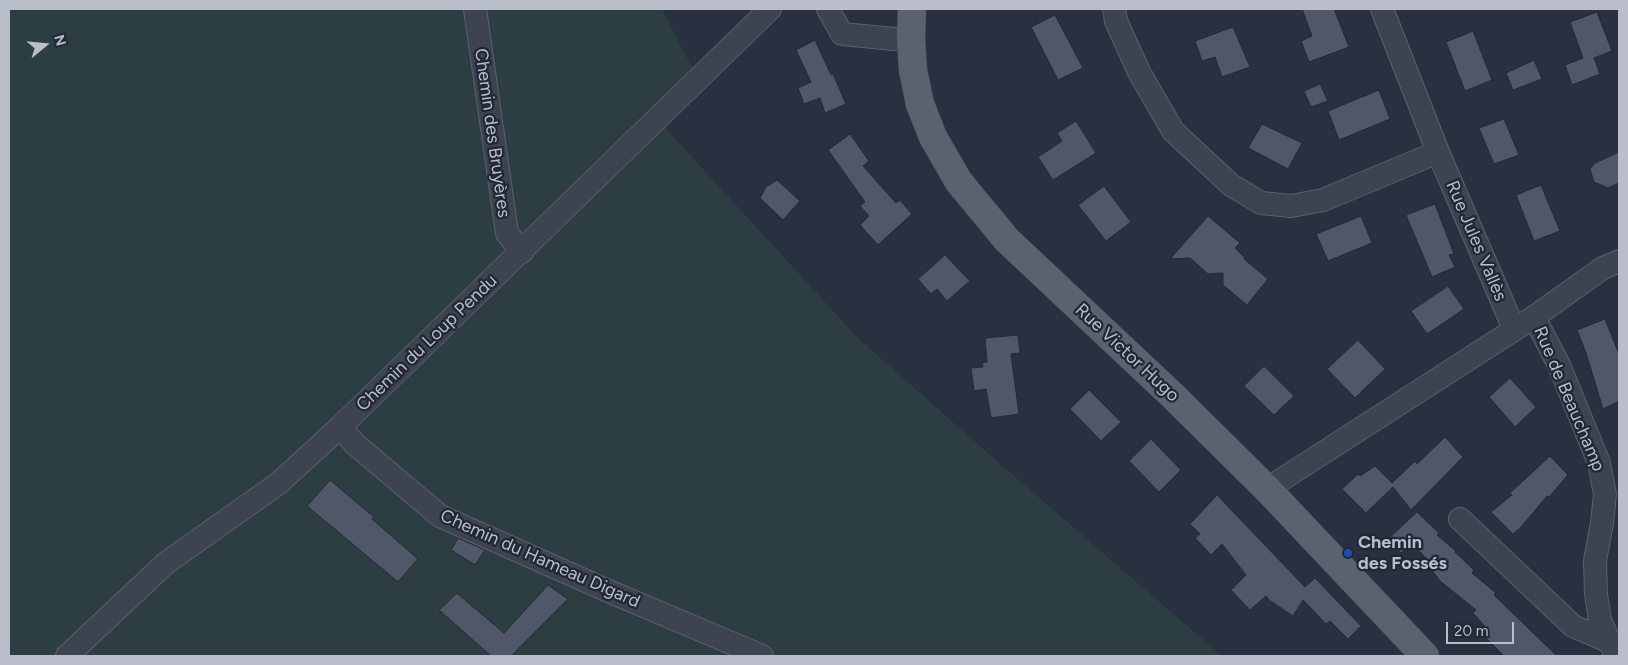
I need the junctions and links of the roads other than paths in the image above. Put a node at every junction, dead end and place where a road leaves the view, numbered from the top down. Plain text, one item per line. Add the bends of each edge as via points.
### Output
1 (474, 9) edge
2 (770, 9) edge
3 (828, 9) edge
4 (912, 9) edge
5 (1114, 9) edge
6 (1382, 9) edge
7 (911, 38) junction
8 (1438, 152) junction
9 (522, 252) junction
10 (1619, 261) edge
11 (1534, 317) junction
12 (1514, 329) junction
13 (340, 426) junction
14 (1266, 489) junction
15 (1460, 519) dead end
16 (1613, 649) edge
17 (67, 656) edge
18 (762, 656) edge
19 (1425, 656) edge

1 - 9 street, Chemin des Bruyères via 507,232
2 - 9 street, Chemin du Loup Pendu
3 - 7 street via 842,34
4 - 7 main road, Rue Victor Hugo
5 - 8 street via 1116,21 1139,72 1173,131 1231,185 1261,203 1291,206 1323,200
6 - 8 street, Rue Jules Vallès
7 - 14 main road, Rue Victor Hugo via 920,104 933,137 958,182 1007,240 1173,396
8 - 12 street, Rue Jules Vallès
9 - 13 street, Chemin du Loup Pendu
10 - 11 street via 1603,268
11 - 12 street
11 - 16 street, Rue de Beauchamp via 1599,463 1605,494 1595,561 1596,594 1600,620
12 - 14 street
13 - 17 street, Chemin du Loup Pendu via 279,483 166,564
13 - 18 street, Chemin du Hameau Digard via 355,444 440,516
14 - 19 main road, Rue Victor Hugo
15 - 16 street via 1573,626

